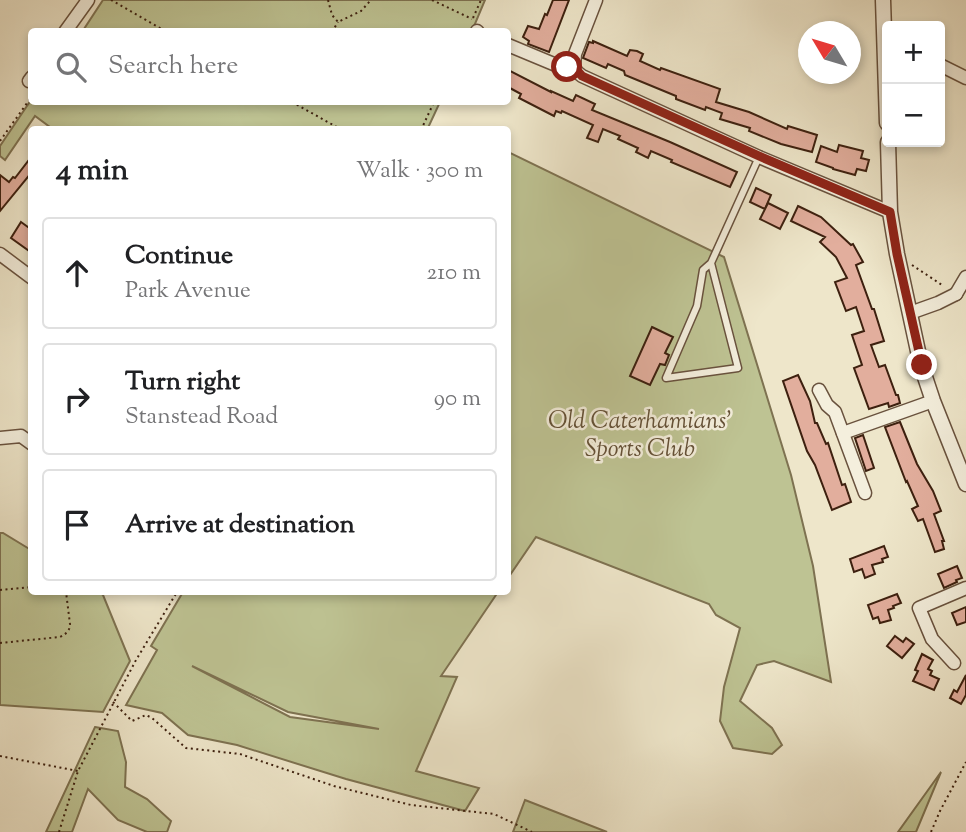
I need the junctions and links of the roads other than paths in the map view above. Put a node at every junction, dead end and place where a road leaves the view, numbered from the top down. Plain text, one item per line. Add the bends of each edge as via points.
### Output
1 (88, 0) edge
2 (596, 0) edge
3 (883, 0) edge
4 (884, 21) edge
5 (68, 28) edge
6 (511, 46) edge
7 (574, 67) junction
8 (945, 68) edge
9 (966, 78) edge
10 (888, 147) edge
11 (759, 156) junction
12 (890, 212) junction
13 (0, 254) edge
14 (711, 263) junction
15 (28, 275) edge
16 (966, 277) edge
17 (961, 296) edge
18 (910, 313) junction
19 (818, 390) dead end
20 (933, 401) junction
21 (842, 433) junction
22 (0, 438) edge
23 (28, 441) edge
24 (966, 484) edge
25 (865, 493) dead end
26 (966, 589) edge
27 (954, 663) dead end

1 - 5 street
2 - 7 street
3 - 4 street
6 - 7 street via 556,65
7 - 11 street via 582,76
8 - 9 street
10 - 12 street
11 - 12 street
11 - 14 lane
12 - 18 street
13 - 15 street
14 - 14 lane via 738,368 666,378 697,306 703,270
16 - 17 street
17 - 18 street
18 - 20 street
19 - 21 street via 835,412
20 - 21 street
20 - 24 street
21 - 25 street
22 - 23 street via 21,436
26 - 27 street via 919,608 932,639

